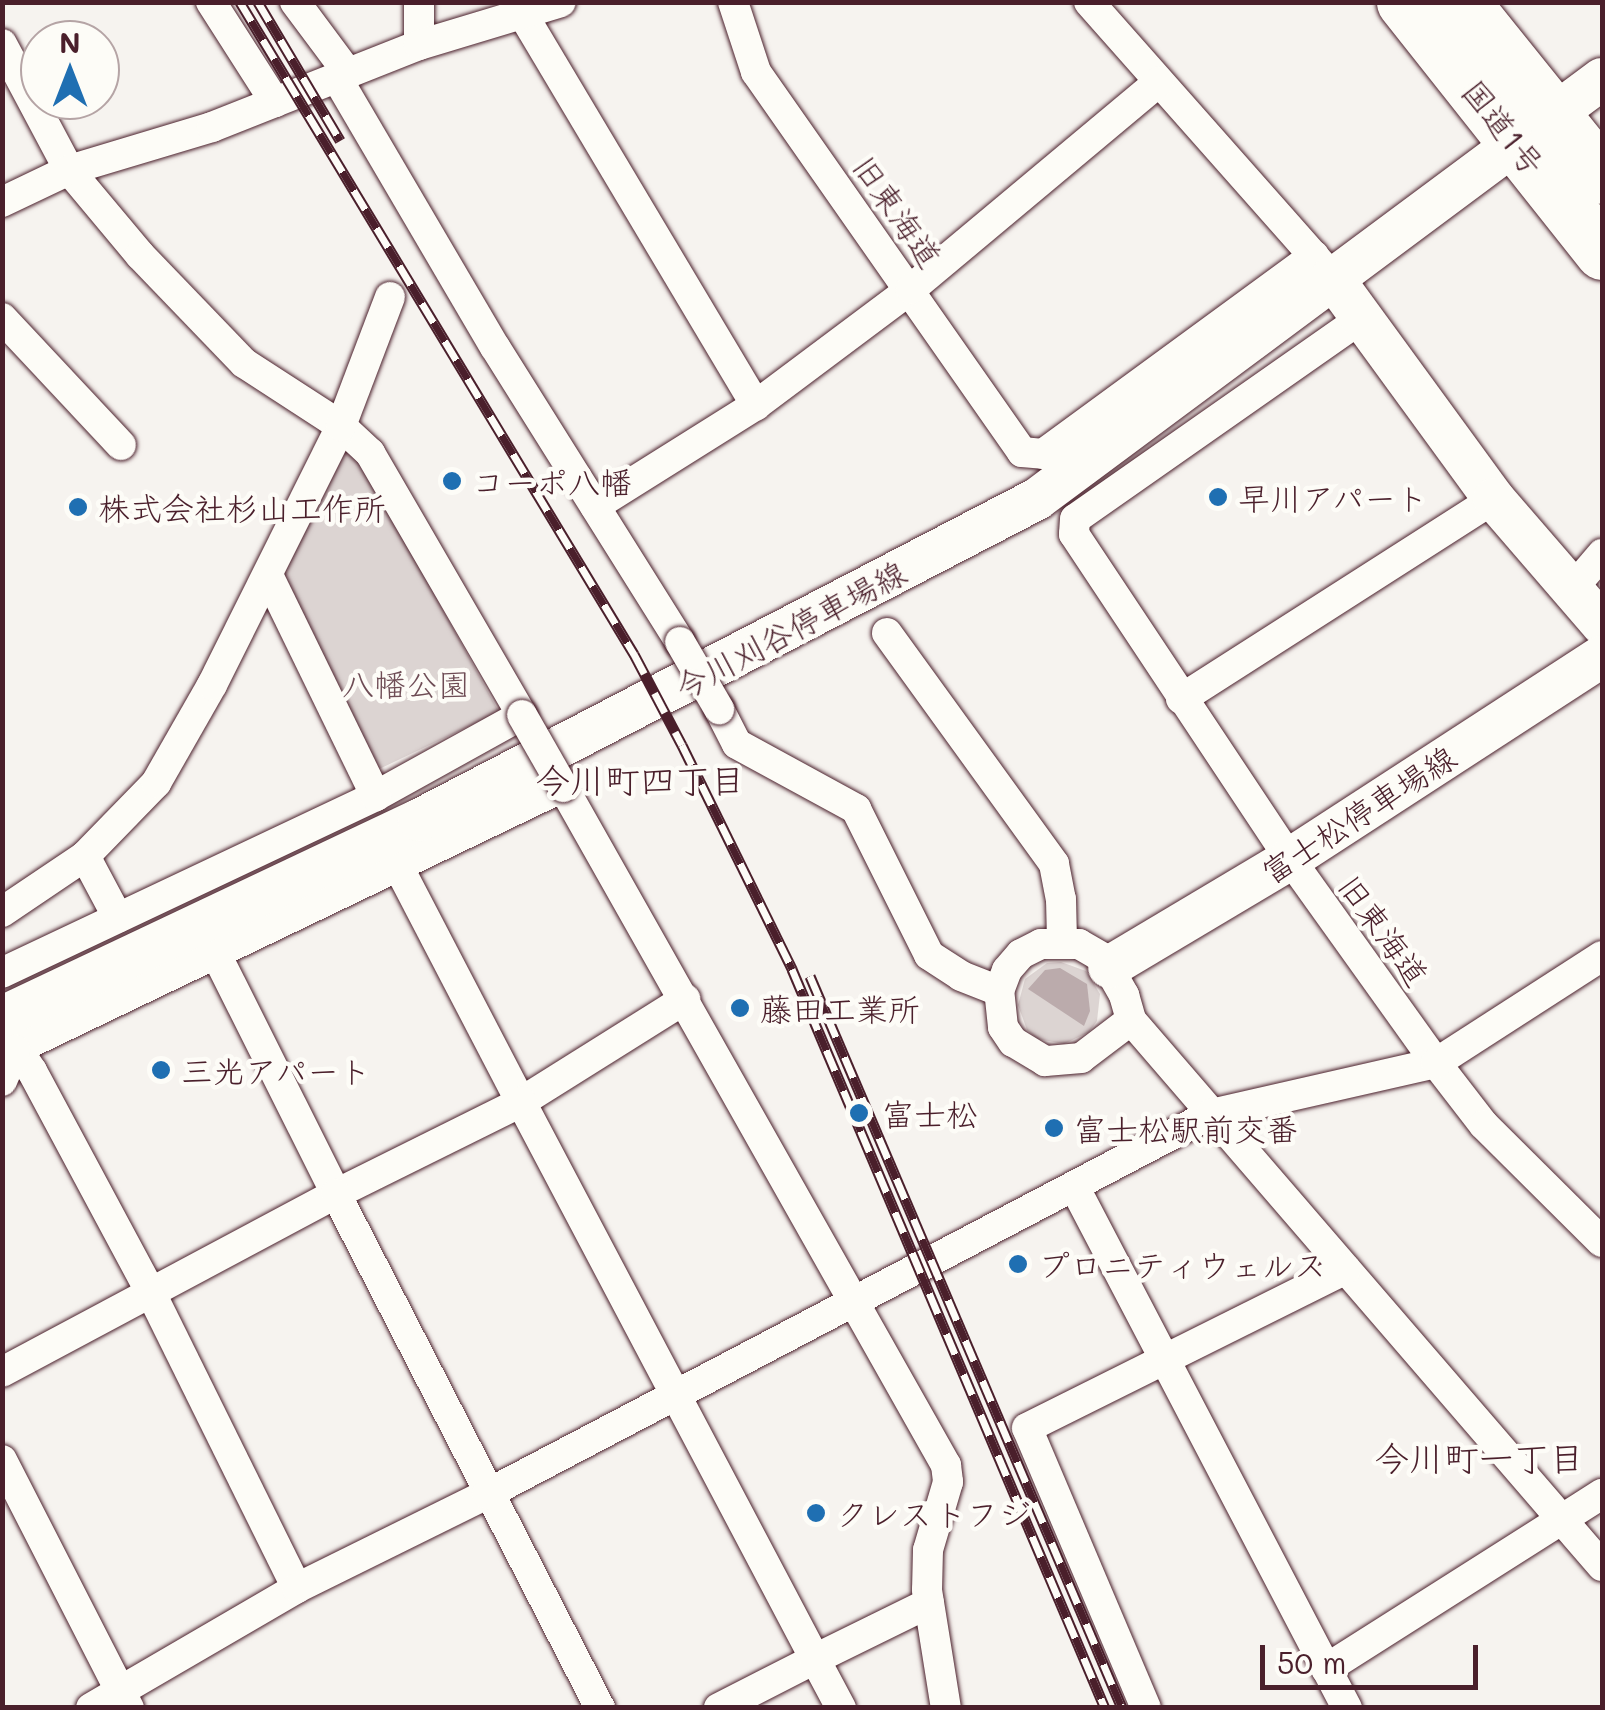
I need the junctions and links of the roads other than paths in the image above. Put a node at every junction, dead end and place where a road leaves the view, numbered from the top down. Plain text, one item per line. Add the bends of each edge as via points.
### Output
1 (211, 2) edge
2 (296, 2) edge
3 (419, 2) edge
4 (561, 2) edge
5 (732, 2) edge
6 (1089, 2) edge
7 (1404, 2) edge
8 (1462, 2) edge
9 (522, 14) junction
10 (2, 44) edge
11 (419, 45) junction
12 (342, 75) junction
13 (1602, 78) edge
14 (1159, 82) junction
15 (274, 102) junction
16 (1537, 128) junction
17 (70, 170) junction
18 (1602, 176) edge
19 (2, 202) edge
20 (1602, 252) edge
21 (1323, 266) junction
22 (911, 289) junction
23 (390, 297) dead end
24 (2, 318) edge
25 (1362, 318) junction
26 (756, 406) junction
27 (341, 426) junction
28 (121, 445) dead end
29 (1494, 499) junction
30 (595, 506) junction
31 (1602, 554) edge
32 (268, 575) junction
33 (1573, 588) junction
34 (1602, 624) edge
35 (887, 633) dead end
36 (1602, 656) edge
37 (1182, 700) junction
38 (522, 715) junction
39 (563, 787) junction
40 (376, 796) junction
41 (85, 856) junction
42 (1290, 859) junction
43 (399, 868) junction
44 (2, 912) edge
45 (118, 918) junction
46 (1062, 941) junction
47 (215, 952) junction
48 (1602, 956) edge
49 (1109, 966) junction
50 (999, 990) junction
51 (686, 999) junction
52 (9, 1013) edge
53 (1131, 1020) junction
54 (1436, 1062) junction
55 (2, 1080) edge
56 (522, 1102) junction
57 (1210, 1114) junction
58 (1076, 1188) junction
59 (336, 1194) junction
60 (1602, 1242) edge
61 (1346, 1269) junction
62 (152, 1295) junction
63 (852, 1299) junction
64 (1162, 1360) junction
65 (2, 1372) edge
66 (676, 1392) junction
67 (2, 1460) edge
68 (487, 1494) junction
69 (1602, 1494) edge
70 (1560, 1518) junction
71 (1602, 1566) edge
72 (297, 1588) junction
73 (929, 1602) junction
74 (816, 1659) junction
75 (1326, 1669) junction
76 (124, 1698) edge
77 (91, 1708) edge
78 (600, 1708) edge
79 (719, 1708) edge
80 (841, 1708) edge
81 (946, 1708) edge
82 (1146, 1708) edge
83 (1347, 1708) edge

1 - 15 street
2 - 12 street
3 - 11 street
4 - 9 street
5 - 22 street, 旧東海道 via 756,72
6 - 14 street
7 - 16 highway, 国道1号
8 - 16 highway, 国道1号
9 - 11 street
9 - 26 street
10 - 17 street
11 - 12 street
12 - 15 street
12 - 30 street
13 - 16 main road
14 - 21 street
14 - 22 street
15 - 17 street
16 - 18 highway, 国道1号
16 - 20 highway, 国道1号
16 - 21 main road, 今川刈谷停車場線
17 - 19 street
17 - 27 street via 244,363
21 - 22 street, 旧東海道 via 1043,454 1022,452
21 - 25 main road
21 - 52 main road, 今川刈谷停車場線 via 1037,499 419,820
22 - 26 street
23 - 27 street
24 - 28 street
25 - 29 main road
25 - 37 street, 旧東海道 via 1075,519 1074,534
26 - 30 street
27 - 32 street
27 - 38 street via 370,453
29 - 33 main road
29 - 37 street
30 - 50 street, bridge via 737,744 856,809 929,954
31 - 33 street
32 - 40 street
32 - 41 street via 156,783
33 - 34 main road
35 - 46 street via 1054,864
36 - 42 main road, 富士松停車場線
37 - 42 street, 旧東海道
38 - 39 street, bridge
38 - 40 street
39 - 43 street
39 - 51 street
40 - 45 street
41 - 44 street
41 - 45 street
42 - 49 main road, 富士松停車場線
42 - 54 street, 旧東海道
43 - 47 street
43 - 56 street
45 - 52 street
46 - 49 street via 1095,952
46 - 50 street via 1021,954
47 - 52 street
47 - 59 street
48 - 54 street
49 - 53 street
50 - 53 street via 1003,1027 1045,1061 1082,1058
51 - 56 street
51 - 63 street
52 - 55 street
52 - 62 street via 32,1071
53 - 57 street
54 - 57 street
54 - 60 street, 旧東海道 via 1484,1124
56 - 59 street
56 - 66 street
57 - 58 street
57 - 61 street
58 - 63 street
58 - 64 street
59 - 62 street
59 - 68 street
61 - 64 street
61 - 70 street
62 - 65 street
62 - 72 street
63 - 66 street
63 - 73 street via 946,1465 948,1482 928,1550
64 - 75 street
64 - 82 street via 1027,1428
66 - 68 street
66 - 74 street
67 - 76 street
68 - 72 street
68 - 78 street
69 - 70 street
70 - 71 street
70 - 75 street
72 - 76 street
73 - 74 street
73 - 81 street
74 - 79 street
74 - 80 street
75 - 83 street
76 - 77 street

